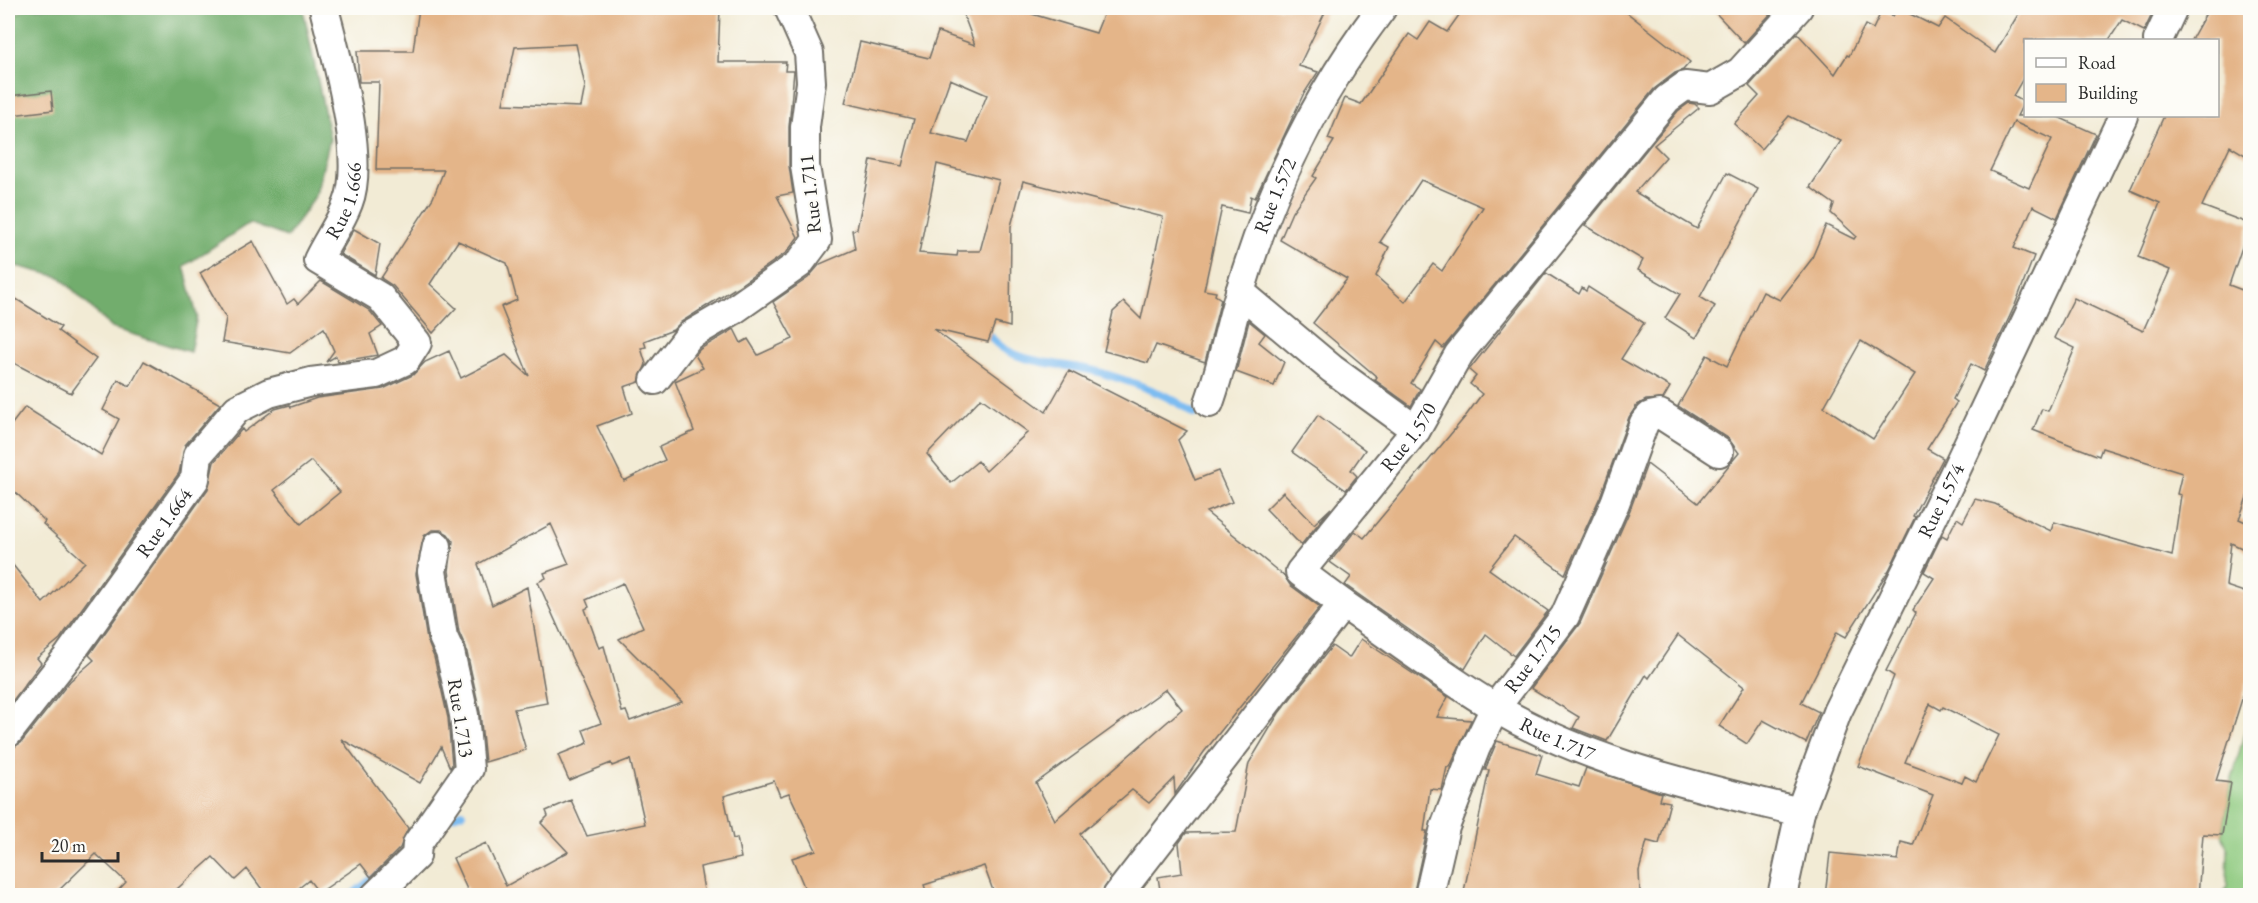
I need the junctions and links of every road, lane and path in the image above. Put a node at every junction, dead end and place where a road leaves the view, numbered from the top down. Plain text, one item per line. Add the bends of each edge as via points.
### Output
1 (324, 8) edge
2 (789, 8) edge
3 (1382, 8) edge
4 (1798, 8) edge
5 (2173, 8) edge
6 (2158, 39) edge
7 (2123, 117) edge
8 (1240, 292) junction
9 (417, 343) joint
10 (656, 380) dead end
11 (1209, 403) dead end
12 (1416, 430) junction
13 (1719, 452) dead end
14 (437, 546) dead end
15 (1343, 604) junction
16 (1495, 708) junction
17 (8, 733) edge
18 (1800, 812) junction
19 (375, 896) edge
20 (1117, 896) edge
21 (1429, 896) edge
22 (1782, 896) edge

1 - 9 street, Rue 1.666 via 346,105 355,176 348,204 318,260 380,297
2 - 10 street, Rue 1.711 via 809,53 811,82 805,166 817,240 799,264 689,336
3 - 8 street, Rue 1.572 via 1330,82 1281,173
4 - 12 street, Rue 1.570 via 1740,72 1710,89 1685,86 1667,99 1459,354
5 - 6 street
7 - 18 street, Rue 1.574 via 1842,702
8 - 11 street, Rue 1.572
8 - 12 street via 1332,369
9 - 17 street, Rue 1.664 via 406,360 376,374 321,380 279,390 237,409 198,455 195,479 69,656
12 - 15 street, Rue 1.570 via 1300,572
13 - 16 street, Rue 1.715 via 1660,414 1650,416 1565,616
14 - 19 street, Rue 1.713 via 432,571 443,637 464,715 469,769 417,844 416,856
15 - 16 street, Rue 1.717
15 - 20 street
16 - 18 street, Rue 1.717 via 1576,748 1657,776
16 - 21 street, Rue 1.715 via 1445,827
18 - 22 street, Rue 1.574

